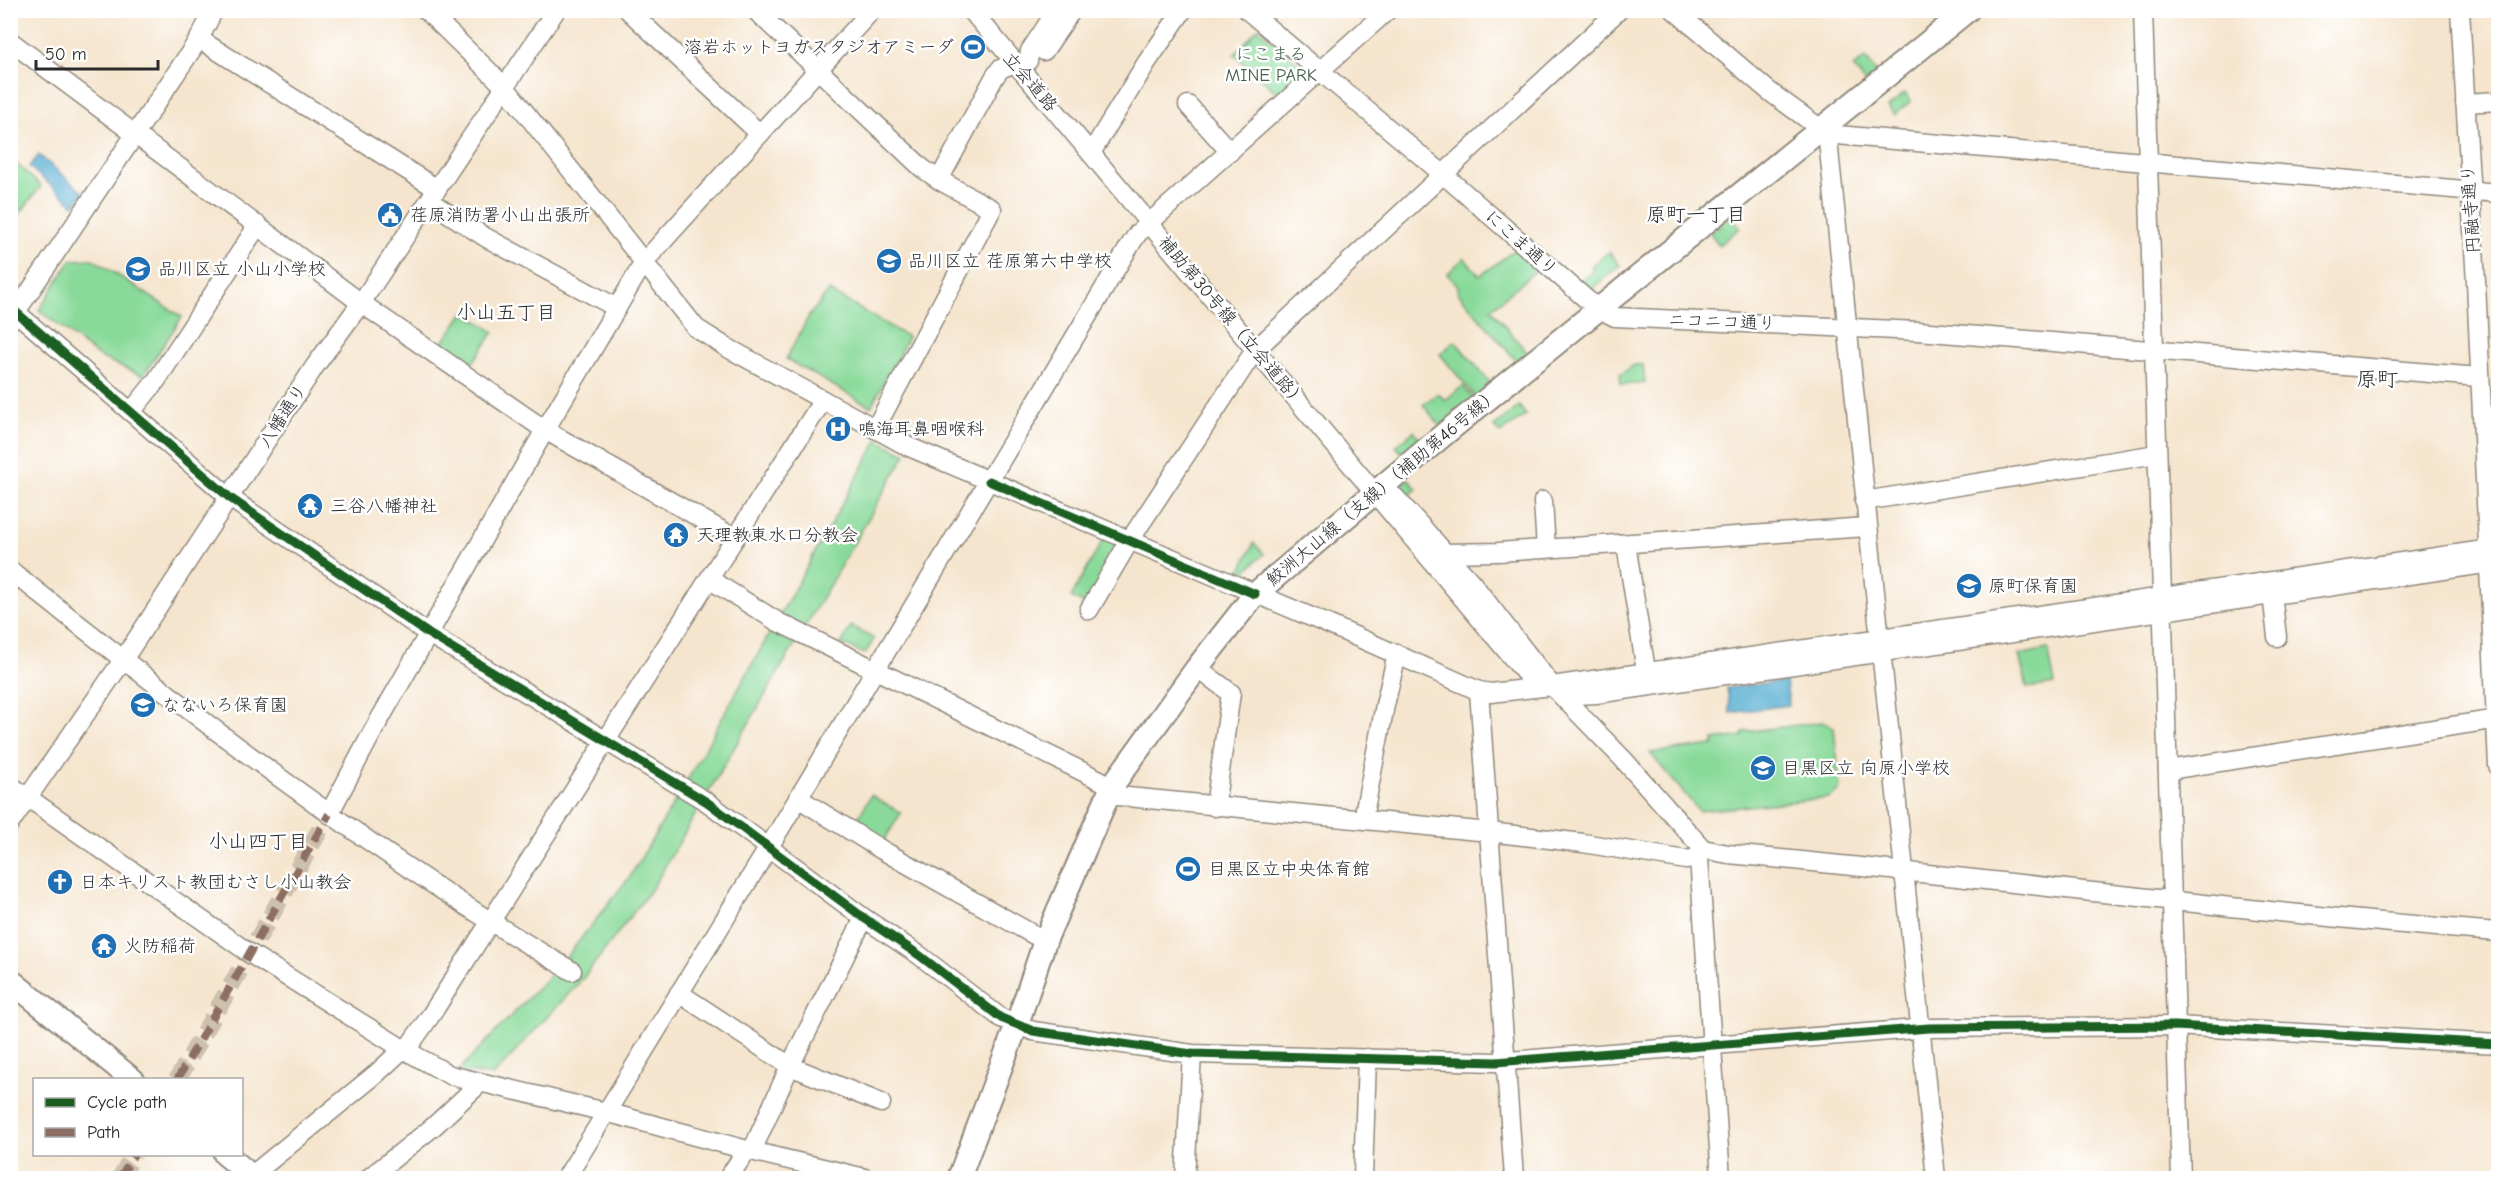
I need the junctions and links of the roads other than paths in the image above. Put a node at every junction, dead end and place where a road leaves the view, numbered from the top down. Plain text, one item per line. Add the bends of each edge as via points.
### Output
1 (214, 10) edge
2 (426, 10) edge
3 (556, 10) edge
4 (628, 10) edge
5 (755, 10) edge
6 (971, 10) edge
7 (1057, 10) edge
8 (1072, 10) edge
9 (1183, 10) edge
10 (1247, 10) edge
11 (1389, 10) edge
12 (1619, 10) edge
13 (1674, 10) edge
14 (1968, 10) edge
15 (2143, 10) edge
16 (2460, 10) edge
17 (869, 12) edge
18 (199, 39) junction
19 (10, 41) edge
20 (1021, 64) junction
21 (818, 70) junction
22 (1319, 72) junction
23 (505, 87) junction
24 (2499, 101) edge
25 (2465, 103) junction
26 (1188, 105) dead end
27 (1824, 130) junction
28 (134, 134) junction
29 (760, 134) junction
30 (1230, 152) junction
31 (1090, 153) junction
32 (2147, 162) junction
33 (1444, 175) junction
34 (939, 180) junction
35 (2469, 190) junction
36 (2499, 193) edge
37 (433, 195) junction
38 (1150, 224) junction
39 (258, 225) junction
40 (644, 262) junction
41 (361, 303) junction
42 (617, 308) junction
43 (1599, 309) junction
44 (13, 313) edge
45 (1847, 327) junction
46 (2154, 349) junction
47 (1255, 350) junction
48 (2479, 377) junction
49 (823, 400) junction
50 (131, 412) junction
51 (875, 429) junction
52 (545, 430) junction
53 (2157, 454) junction
54 (989, 481) junction
55 (1375, 492) junction
56 (230, 498) junction
57 (1543, 501) dead end
58 (1864, 501) junction
59 (1867, 527) junction
60 (735, 538) junction
61 (1130, 540) junction
62 (1626, 544) junction
63 (1546, 549) junction
64 (1445, 553) junction
65 (2494, 556) edge
66 (10, 570) edge
67 (709, 579) junction
68 (1255, 594) junction
69 (2271, 594) junction
70 (2162, 604) junction
71 (1089, 610) dead end
72 (429, 634) junction
73 (2277, 637) dead end
74 (1879, 644) junction
75 (1397, 654) junction
76 (123, 660) junction
77 (1197, 668) junction
78 (874, 669) junction
79 (1646, 671) junction
80 (1552, 686) junction
81 (1479, 691) junction
82 (2498, 719) edge
83 (1014, 737) junction
84 (606, 741) junction
85 (1032, 746) dead end
86 (2499, 766) edge
87 (2168, 770) junction
88 (10, 785) edge
89 (1110, 790) junction
90 (28, 798) junction
91 (798, 798) junction
92 (1215, 807) junction
93 (329, 814) junction
94 (1363, 819) junction
95 (10, 823) edge
96 (1489, 832) junction
97 (769, 847) junction
98 (1701, 854) junction
99 (1903, 870) junction
100 (2170, 900) junction
101 (864, 918) junction
102 (490, 923) junction
103 (2499, 932) edge
104 (1045, 941) junction
105 (573, 971) dead end
106 (10, 980) edge
107 (10, 993) edge
108 (679, 993) junction
109 (1017, 1024) junction
110 (2175, 1026) junction
111 (1920, 1028) junction
112 (1712, 1044) junction
113 (2499, 1044) edge
114 (405, 1049) junction
115 (1192, 1054) junction
116 (1367, 1058) junction
117 (1506, 1062) junction
118 (790, 1066) junction
119 (115, 1078) edge
120 (131, 1078) edge
121 (479, 1084) junction
122 (881, 1103) dead end
123 (606, 1112) junction
124 (750, 1151) junction
125 (211, 1156) edge
126 (226, 1156) edge
127 (248, 1178) edge
128 (369, 1179) edge
129 (566, 1179) edge
130 (728, 1179) edge
131 (865, 1179) edge
132 (959, 1179) edge
133 (1185, 1179) edge
134 (1363, 1179) edge
135 (1514, 1179) edge
136 (1721, 1179) edge
137 (1936, 1179) edge
138 (2181, 1179) edge

1 - 18 street
2 - 23 street
3 - 23 street, 八幡通り
4 - 29 street
5 - 21 street
6 - 20 street, 立会道路
7 - 20 street
8 - 20 street via 1040,57
9 - 31 street
10 - 22 street, にこま通り
11 - 22 street
12 - 33 street
13 - 27 street via 1770,92
14 - 27 main road, 鮫洲大山線（支線）（補助第46号線）
15 - 32 street
16 - 25 street, 円融寺通り
17 - 21 street
18 - 28 street
18 - 37 street
19 - 28 street
20 - 31 street, 立会道路
20 - 34 street via 1000,69
21 - 29 street
21 - 34 street
22 - 30 street
22 - 33 street, にこま通り
23 - 37 street, 八幡通り
23 - 40 street
24 - 25 street
25 - 35 street, 円融寺通り
26 - 30 street
27 - 32 street via 1838,135
27 - 43 main road, 鮫洲大山線（支線）（補助第46号線）
27 - 45 street
28 - 39 street
28 - 44 street
29 - 40 street
30 - 38 street
31 - 38 street, 補助第30号線（立会道路）
32 - 35 street
32 - 46 street
33 - 43 street, にこま通り
33 - 47 street
34 - 51 street via 992,208
35 - 36 street
35 - 48 street, 円融寺通り
37 - 41 street, 八幡通り
37 - 42 street via 512,253
38 - 47 street, 補助第30号線（立会道路）
38 - 54 street via 1132,242
39 - 41 street
39 - 50 street via 156,381
40 - 42 street
40 - 49 street via 696,328
41 - 52 street
41 - 56 street, 八幡通り
42 - 52 street
43 - 45 street, ニコニコ通り via 1615,317
43 - 55 main road, 鮫洲大山線（支線）（補助第46号線）
44 - 50 street
45 - 46 street, ニコニコ通り
45 - 58 street
46 - 48 street, ニコニコ通り
46 - 53 street
47 - 55 street, 補助第30号線（立会道路）
47 - 61 street
48 - 65 street, 円融寺通り
49 - 51 street
49 - 60 street
50 - 56 street
51 - 54 street
52 - 60 street
52 - 72 street
53 - 58 street
53 - 70 street
54 - 61 street
54 - 78 street
55 - 64 street via 1395,497
55 - 68 main road, 鮫洲大山線（支線）（補助第46号線）
55 - 80 street, 補助第30号線（立会道路） via 1531,680
56 - 72 street
56 - 76 street, 八幡通り
57 - 63 street
58 - 59 street
59 - 62 street
59 - 74 street
60 - 67 street
61 - 68 street
61 - 71 street
62 - 63 street
62 - 79 street
63 - 64 street
64 - 80 street
65 - 69 street
65 - 70 street
65 - 82 street, 円融寺通り
66 - 76 street
67 - 78 street via 778,622
67 - 84 street
68 - 75 street
68 - 77 main road, 鮫洲大山線（支線）（補助第46号線）
69 - 70 street
69 - 73 street
70 - 74 street
70 - 87 street
72 - 84 street
72 - 93 street
74 - 79 street
74 - 80 street via 1596,694 1575,695
74 - 99 street
75 - 81 street
75 - 94 street
76 - 90 street, 八幡通り
76 - 93 street
77 - 89 main road, 鮫洲大山線（支線）（補助第46号線）
77 - 92 street via 1232,693
78 - 83 street
78 - 91 street
79 - 80 street
80 - 81 street
80 - 98 street via 1623,759
81 - 96 street
82 - 86 street, 円融寺通り
82 - 87 street
83 - 85 street
83 - 89 street
84 - 97 street via 707,802
84 - 102 street
87 - 100 street
88 - 90 street
89 - 92 street
89 - 104 main road, 鮫洲大山線（支線）（補助第46号線）
90 - 95 street, 八幡通り
90 - 114 street via 249,953
91 - 97 street
91 - 104 street
92 - 94 street
93 - 102 street
94 - 96 street
96 - 98 street via 1686,860
96 - 117 street
97 - 101 street
97 - 108 street
98 - 99 street
98 - 112 street
99 - 100 street
99 - 111 street
100 - 103 street
100 - 110 street
101 - 109 street via 1001,1018
101 - 118 street
102 - 105 street
102 - 114 street
104 - 109 main road, 鮫洲大山線（支線）（補助第46号線）
106 - 120 main road
107 - 119 main road
108 - 118 street
108 - 123 street
109 - 115 street via 1033,1030
109 - 132 main road, 鮫洲大山線（支線）（補助第46号線）
110 - 111 street
110 - 113 street
110 - 138 street
111 - 112 street
111 - 137 street
112 - 117 street
112 - 136 street
114 - 121 street via 450,1075
114 - 127 street
115 - 116 street
115 - 133 street
116 - 117 street
116 - 134 street
117 - 135 street
118 - 122 street
118 - 124 street
121 - 123 street
121 - 128 street
123 - 124 street
123 - 129 street
124 - 130 street
124 - 131 street
125 - 127 main road
126 - 127 main road

